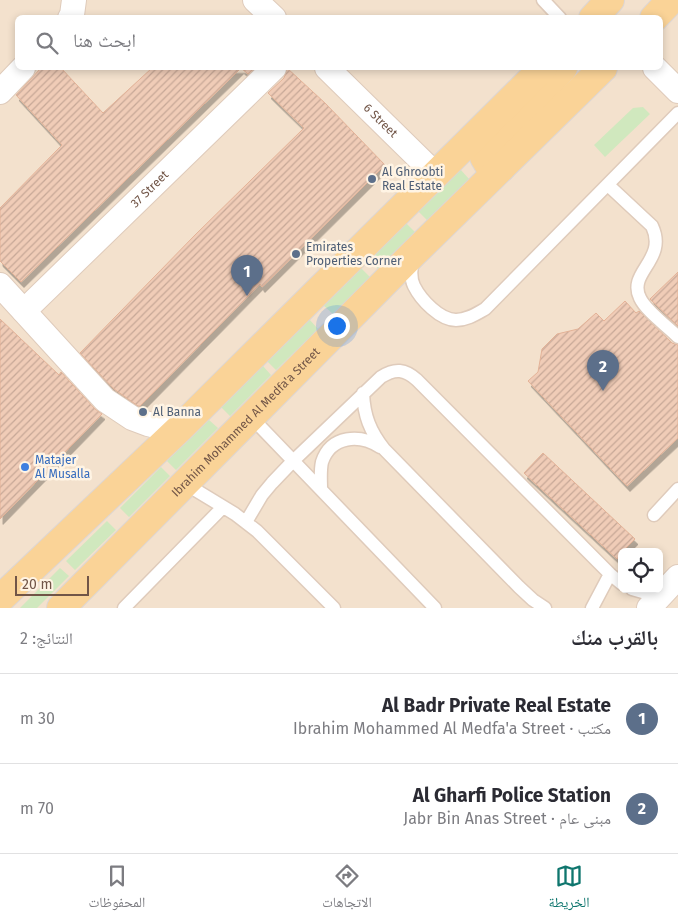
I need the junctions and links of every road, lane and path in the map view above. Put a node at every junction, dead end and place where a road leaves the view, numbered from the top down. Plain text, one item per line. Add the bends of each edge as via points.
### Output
1 (74, 0) edge
2 (255, 0) edge
3 (542, 0) edge
4 (610, 0) edge
5 (671, 0) edge
6 (72, 15) edge
7 (271, 15) edge
8 (557, 15) edge
9 (596, 15) edge
10 (657, 15) edge
11 (21, 70) edge
12 (272, 70) edge
13 (329, 70) edge
14 (540, 70) edge
15 (561, 70) edge
16 (601, 70) edge
17 (657, 70) edge
18 (678, 91) edge
19 (0, 92) edge
20 (678, 113) edge
21 (502, 168) junction
22 (435, 174) junction
23 (608, 185) junction
24 (414, 254) junction
25 (0, 285) edge
26 (24, 310) junction
27 (678, 337) edge
28 (363, 393) junction
29 (250, 416) junction
30 (180, 428) junction
31 (384, 449) junction
32 (293, 461) junction
33 (184, 483) junction
34 (678, 488) edge
35 (321, 489) junction
36 (223, 507) junction
37 (654, 515) dead end
38 (246, 522) junction
39 (610, 574) junction
40 (678, 577) edge
41 (618, 581) edge
42 (643, 593) edge
43 (0, 599) edge
44 (654, 602) edge
45 (61, 608) edge
46 (124, 608) edge
47 (334, 608) edge
48 (435, 608) edge
49 (545, 608) edge
50 (592, 608) edge

1 - 6 street
2 - 7 street
3 - 8 lane
4 - 9 main road
5 - 10 main road
11 - 19 street
12 - 26 street, 37 Street
13 - 22 street, 6 Street
14 - 22 main road
15 - 21 main road via 485,151 484,157 490,167
16 - 21 main road, Ibrahim Mohammed Al Medfa'a Street
17 - 18 street
20 - 23 lane
21 - 24 main road, Ibrahim Mohammed Al Medfa'a Street
22 - 30 main road
23 - 24 lane via 485,309 471,317 455,320 440,315 423,299 414,286 411,270
23 - 27 lane via 652,226 656,234 654,254 637,288 646,306
24 - 29 main road, Ibrahim Mohammed Al Medfa'a Street
25 - 26 street
26 - 30 street via 118,410 148,424
28 - 31 lane via 367,424
28 - 32 lane
28 - 39 lane via 389,371 409,373
29 - 32 lane
29 - 33 main road, Ibrahim Mohammed Al Medfa'a Street
30 - 43 main road
31 - 35 lane via 367,440 354,438 342,441 330,449 322,461
31 - 49 lane via 519,587
32 - 35 lane
32 - 38 lane via 262,495
33 - 36 lane
33 - 45 main road, Ibrahim Mohammed Al Medfa'a Street
34 - 37 lane
35 - 48 lane
36 - 38 lane
36 - 46 lane
38 - 47 lane
39 - 41 lane
39 - 50 lane
40 - 44 street
42 - 44 lane

